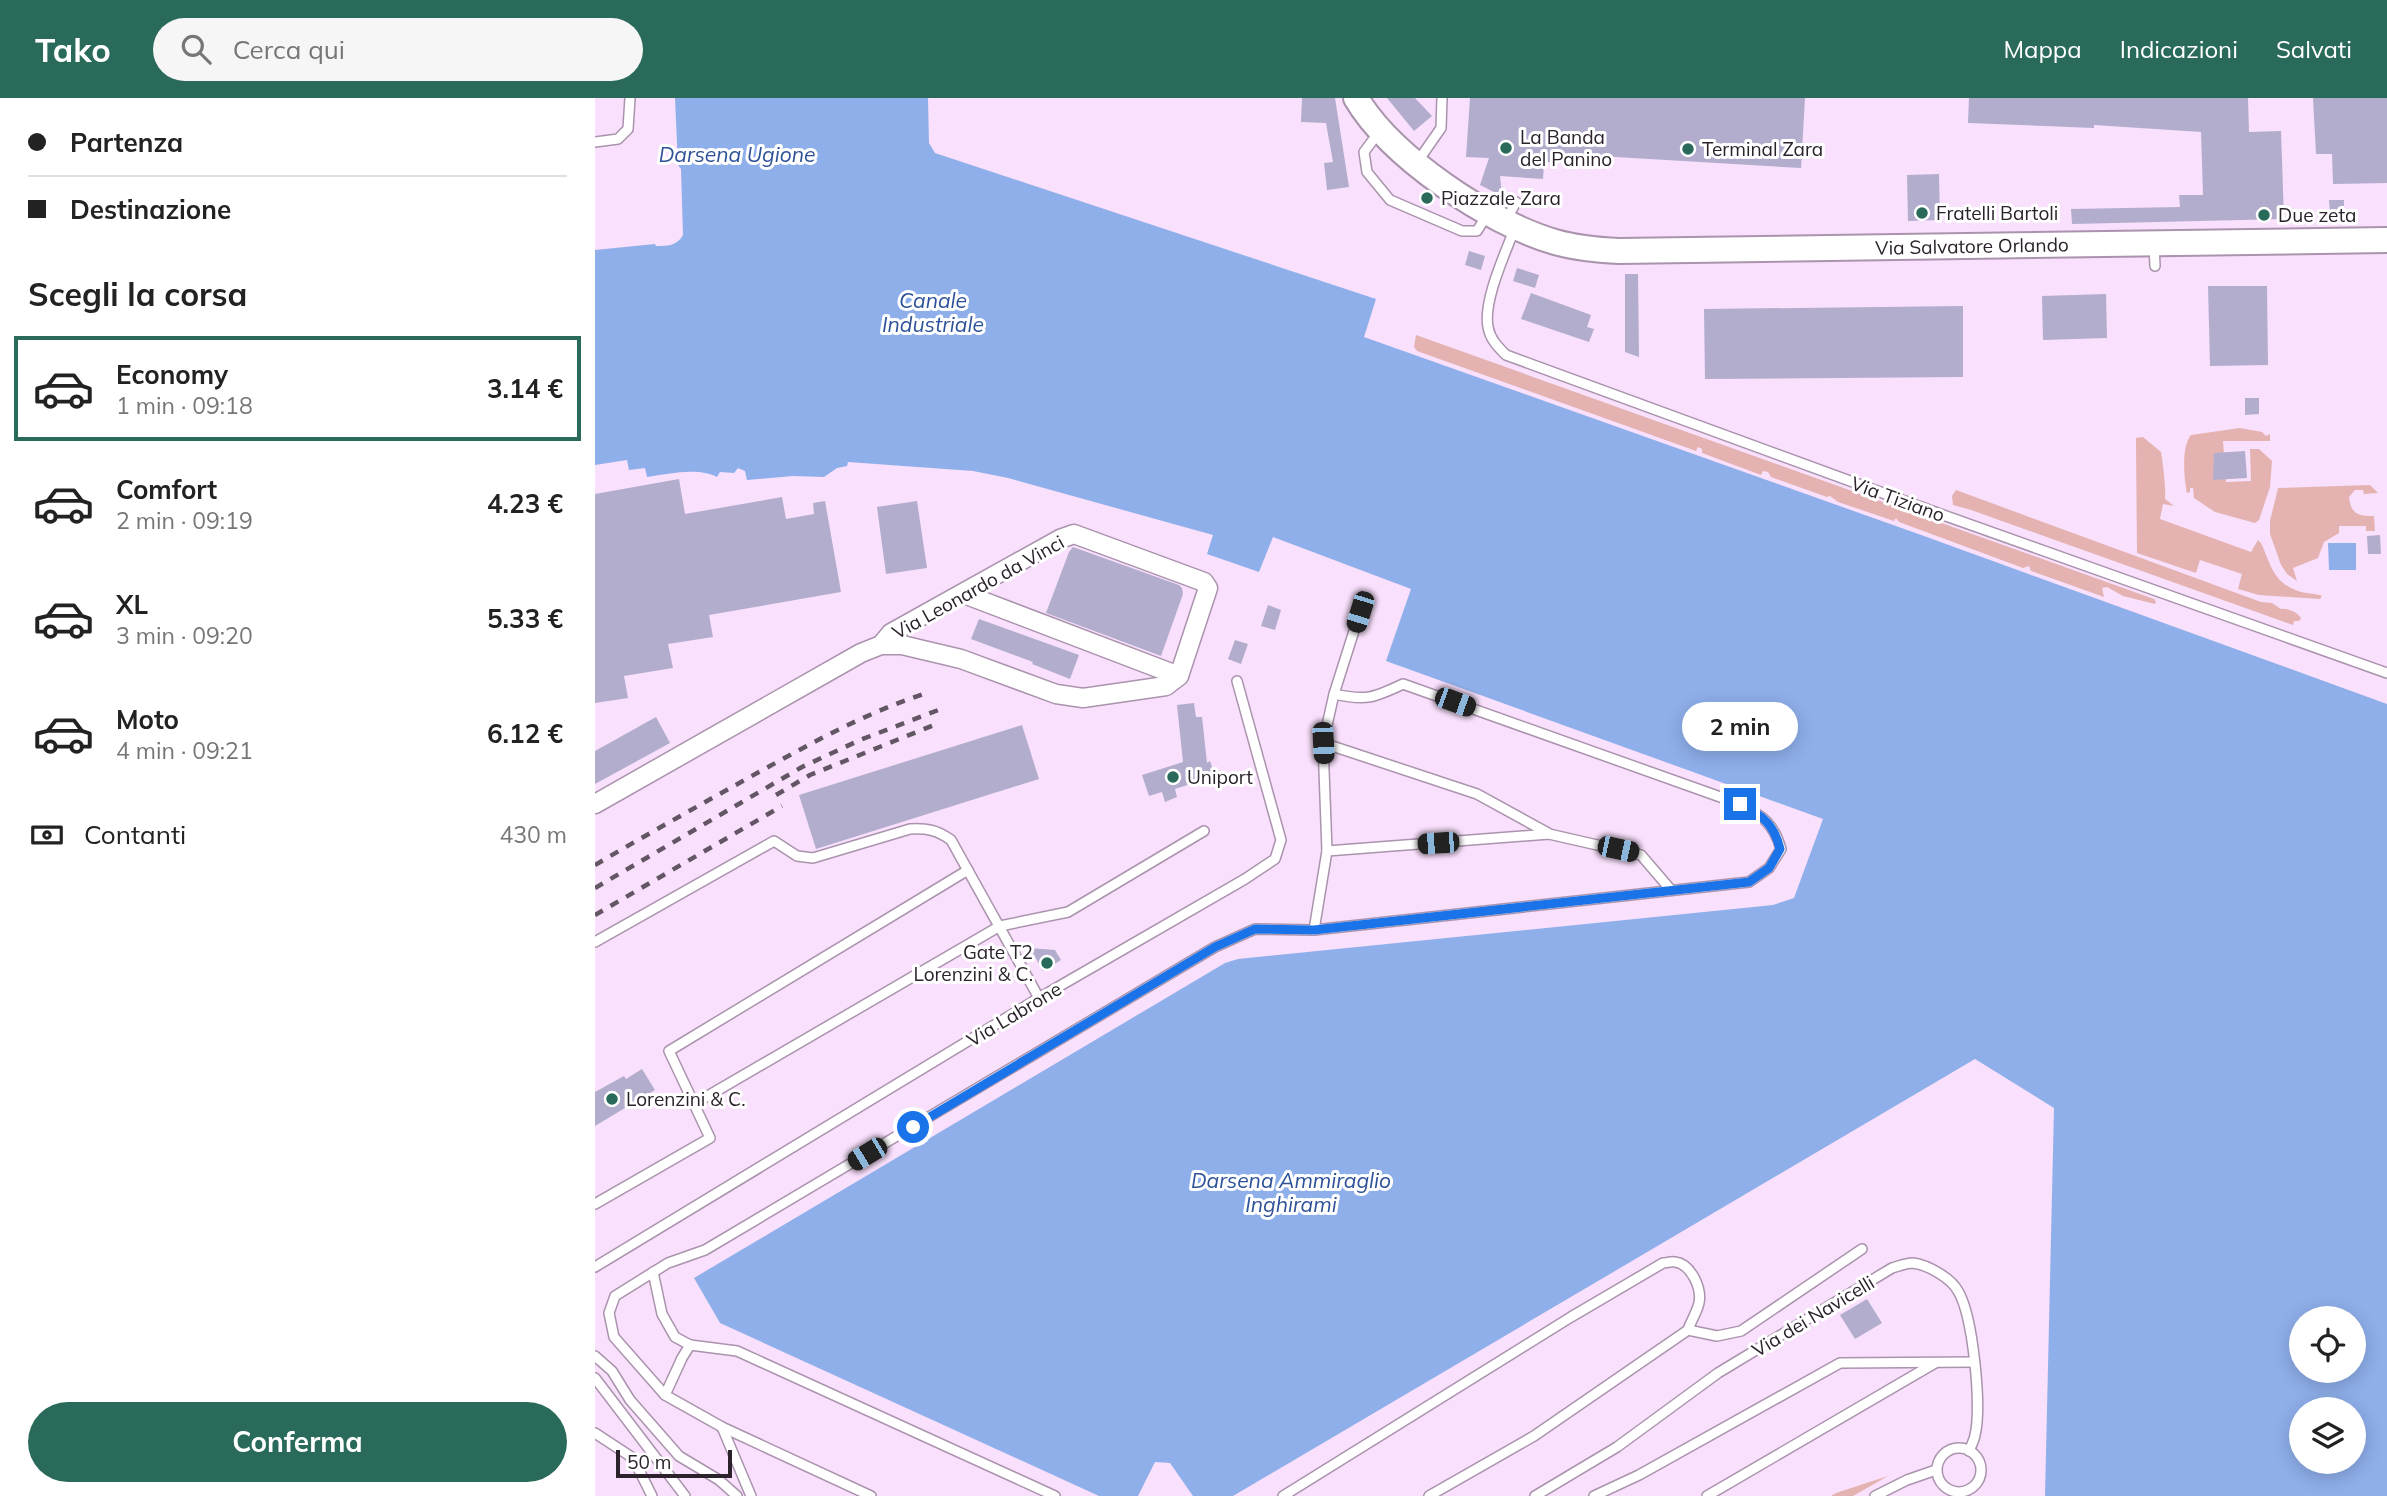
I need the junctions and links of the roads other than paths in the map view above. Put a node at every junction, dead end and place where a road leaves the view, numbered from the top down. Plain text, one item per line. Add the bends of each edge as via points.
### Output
1 (630, 98) edge
2 (1356, 98) edge
3 (1442, 98) edge
4 (1380, 131) junction
5 (595, 142) edge
6 (1416, 162) junction
7 (1506, 216) junction
8 (2387, 240) edge
9 (964, 594) junction
10 (1360, 612) dead end
11 (881, 645) junction
12 (2387, 673) edge
13 (1179, 676) junction
14 (1237, 681) dead end
15 (1334, 695) junction
16 (1323, 743) junction
17 (595, 804) edge
18 (1204, 831) dead end
19 (1549, 834) junction
20 (1327, 851) junction
21 (968, 870) junction
22 (1671, 890) junction
23 (1000, 926) junction
24 (1314, 930) junction
25 (595, 942) edge
26 (1039, 998) junction
27 (694, 1104) junction
28 (595, 1204) edge
29 (1861, 1249) dead end
30 (595, 1267) edge
31 (653, 1272) junction
32 (1688, 1330) junction
33 (690, 1345) junction
34 (595, 1356) edge
35 (1936, 1363) junction
36 (1974, 1363) junction
37 (595, 1378) edge
38 (665, 1395) junction
39 (722, 1427) junction
40 (595, 1433) edge
41 (1969, 1451) junction
42 (1936, 1469) junction
43 (652, 1496) edge
44 (685, 1496) edge
45 (737, 1496) edge
46 (751, 1496) edge
47 (871, 1496) edge
48 (1055, 1496) edge
49 (1283, 1496) edge
50 (1429, 1496) edge
51 (1535, 1496) edge
52 (1594, 1496) edge
53 (1707, 1496) edge
54 (1874, 1496) edge

1 - 5 lane via 628,129 618,139
2 - 4 main road
3 - 6 lane via 1441,128
4 - 6 main road
4 - 7 lane via 1364,152 1367,172 1390,200 1462,231 1477,231
6 - 7 main road via 1448,187
7 - 8 main road, Via Salvatore Orlando via 1557,243 1619,251 2154,255
7 - 12 lane, Via Tiziano via 1488,327 1496,346 1506,355
9 - 11 street, Via Leonardo da Vinci via 891,633
9 - 13 street
9 - 13 street, Via Leonardo da Vinci via 1074,534 1204,582 1208,594
10 - 15 lane
11 - 13 street, Via Leonardo da Vinci via 902,645 961,659 1056,694 1083,698 1165,686
11 - 17 street, Via Leonardo da Vinci
14 - 26 lane, Via Labrone via 1281,840 1275,859
15 - 16 lane
15 - 22 lane via 1375,697 1403,684 1740,804 1760,814 1777,834 1780,849 1769,868 1749,882
16 - 19 lane via 1477,794
16 - 20 lane
18 - 23 lane via 1068,912
19 - 20 lane
19 - 22 lane via 1641,855
20 - 24 lane
21 - 23 lane
21 - 25 lane via 951,840 926,828 813,858 797,856 774,841
21 - 27 lane via 669,1051
22 - 24 lane
23 - 26 lane
23 - 27 lane
24 - 31 lane via 1255,929 1215,947 705,1250
26 - 30 lane, Via Labrone
27 - 28 lane via 710,1138
29 - 32 lane via 1741,1331 1717,1336
31 - 33 lane via 662,1314 675,1337
31 - 38 lane via 615,1296 609,1313 614,1337
32 - 49 lane via 1699,1290 1684,1266 1663,1263
32 - 50 lane via 1534,1436
33 - 38 lane
33 - 48 lane via 737,1351
34 - 45 lane via 679,1456
35 - 36 lane
35 - 52 lane via 1840,1363
35 - 53 lane
36 - 41 lane, Via dei Navicelli via 1976,1434
36 - 51 lane, Via dei Navicelli via 1969,1323 1958,1289 1940,1274 1915,1263 1903,1264 1718,1373 1617,1447
37 - 44 lane
38 - 39 lane
39 - 46 lane
39 - 47 lane
40 - 43 lane via 633,1458
41 - 42 lane via 1948,1450
41 - 42 lane via 1981,1468 1980,1477 1968,1490 1949,1490
42 - 54 lane

